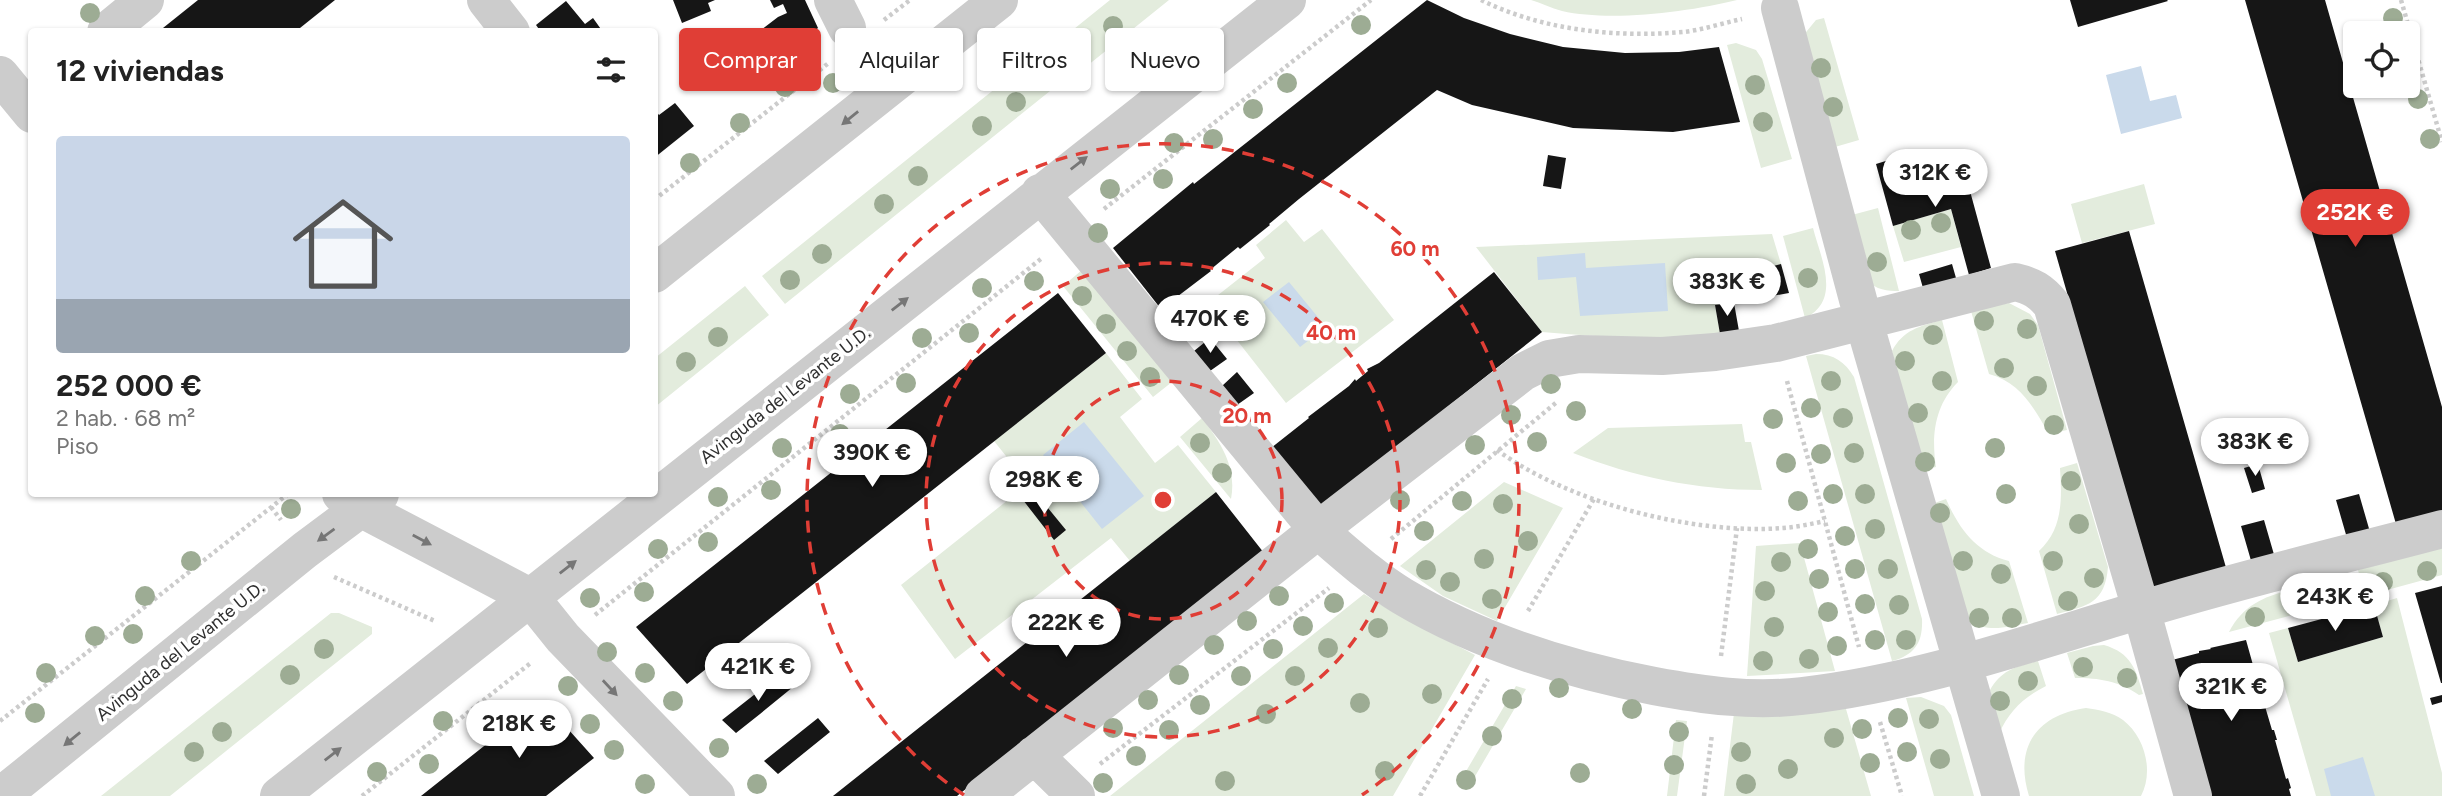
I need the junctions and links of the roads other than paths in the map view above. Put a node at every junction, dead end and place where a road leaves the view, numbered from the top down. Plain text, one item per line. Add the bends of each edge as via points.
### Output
1 (145, 0) edge
2 (486, 0) edge
3 (999, 0) edge
4 (1287, 0) edge
5 (1780, 8) road end
6 (111, 28) edge
7 (509, 28) edge
8 (1040, 193) junction
9 (658, 271) edge
10 (1864, 322) junction
11 (658, 496) edge
12 (656, 497) edge
13 (361, 499) edge
14 (2442, 529) edge
15 (1318, 530) junction
16 (530, 597) junction
17 (2141, 609) junction
18 (1964, 663) junction
19 (1034, 755) junction
20 (1072, 792) edge
21 (1, 796) edge
22 (279, 796) edge
23 (716, 796) edge
24 (983, 796) edge
25 (2001, 796) edge
26 (2193, 796) edge

1 - 6 street
2 - 7 street
3 -> 9 street
8 -> 4 street, Avinguda del Levante U.D.
5 - 10 street
11 -> 8 street, Avinguda del Levante U.D.
8 - 15 street
10 - 15 street via 1776,344 1715,352 1579,354 1549,359 1523,372
10 - 17 street via 2015,282 2042,292 2052,305
10 - 18 street
16 -> 12 street, Avinguda del Levante U.D.
13 -> 16 street, Avinguda del Levante U.D.
13 -> 21 street, Avinguda del Levante U.D. via 305,550
14 - 17 street
15 - 18 street via 1400,595 1449,622 1507,646 1616,678 1716,697 1799,697
15 - 19 street
22 -> 16 street, Avinguda del Levante U.D.
16 -> 23 street, Avinguda del Levante U.D. via 563,638
17 - 18 street
17 - 26 street
18 - 25 street
19 - 20 street
19 - 24 street

